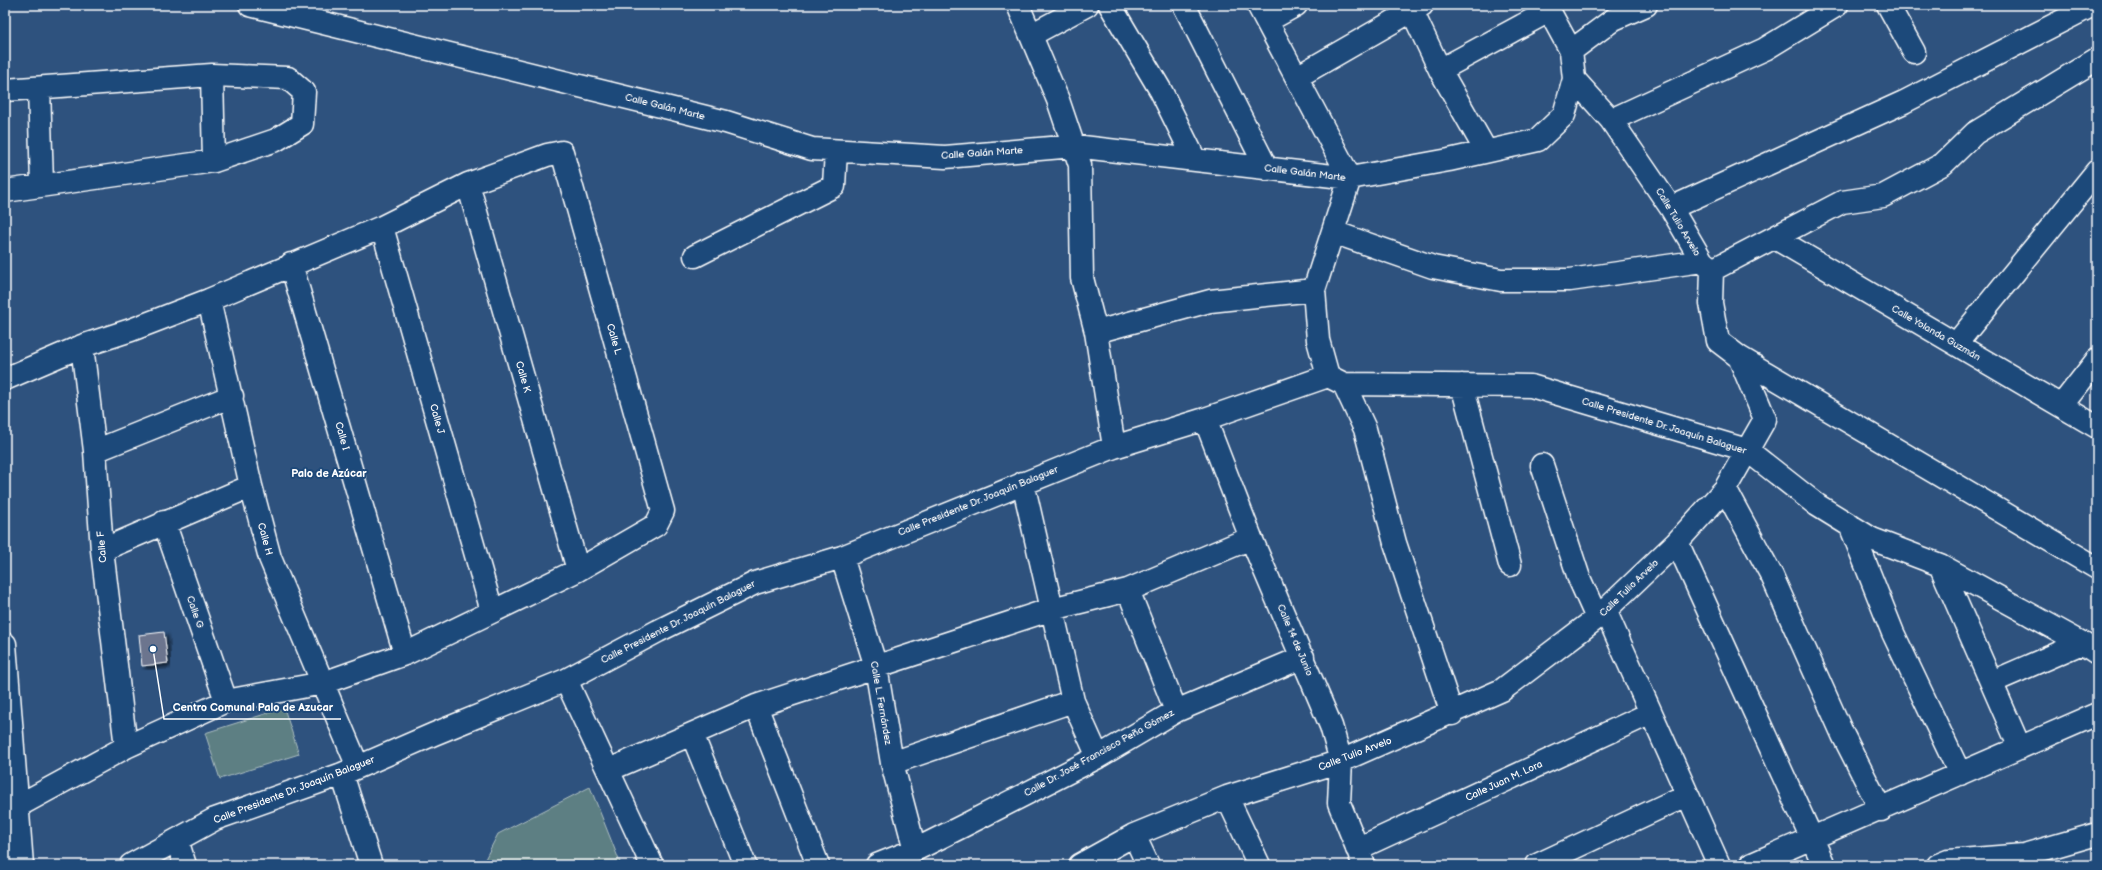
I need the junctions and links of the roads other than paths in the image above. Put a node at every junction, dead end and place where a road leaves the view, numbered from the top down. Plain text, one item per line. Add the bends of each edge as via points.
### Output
1 (1018, 5) edge
2 (1088, 5) edge
3 (1110, 5) edge
4 (1184, 5) edge
5 (1296, 5) edge
6 (1646, 5) edge
7 (1837, 5) edge
8 (1888, 5) edge
9 (2093, 5) edge
10 (260, 6) edge
11 (1417, 8) edge
12 (1547, 8) edge
13 (2064, 12) edge
14 (1262, 13) edge
15 (1031, 36) junction
16 (1571, 51) junction
17 (1914, 52) dead end
18 (2097, 59) edge
19 (1440, 70) junction
20 (212, 75) junction
21 (1297, 77) junction
22 (1574, 78) junction
23 (39, 88) junction
24 (5, 90) edge
25 (1611, 120) junction
26 (1074, 146) junction
27 (836, 151) junction
28 (1486, 151) junction
29 (1196, 160) junction
30 (214, 161) junction
31 (1267, 168) junction
32 (2097, 171) edge
33 (1350, 178) junction
34 (42, 184) junction
35 (468, 184) junction
36 (5, 191) edge
37 (1671, 208) junction
38 (382, 227) junction
39 (1333, 232) junction
40 (1775, 238) junction
41 (695, 256) dead end
42 (291, 264) junction
43 (1707, 265) junction
44 (1314, 290) junction
45 (209, 300) junction
46 (1096, 332) junction
47 (1956, 344) junction
48 (82, 346) junction
49 (1740, 356) junction
50 (2097, 360) edge
51 (5, 379) edge
52 (1336, 380) junction
53 (1462, 385) junction
54 (232, 396) junction
55 (2060, 406) junction
56 (1206, 419) junction
57 (2097, 427) edge
58 (1114, 447) junction
59 (1747, 450) junction
60 (95, 451) junction
61 (1542, 465) dead end
62 (1023, 483) junction
63 (251, 486) junction
64 (1725, 489) junction
65 (164, 522) junction
66 (1850, 526) junction
67 (1251, 538) junction
68 (1677, 542) junction
69 (102, 550) junction
70 (842, 557) junction
71 (1510, 565) dead end
72 (1940, 565) junction
73 (2097, 568) edge
74 (578, 570) junction
75 (1128, 590) junction
76 (1052, 609) junction
77 (492, 611) junction
78 (1601, 614) junction
79 (5, 644) edge
80 (2090, 648) edge
81 (405, 654) junction
82 (1302, 657) junction
83 (876, 667) junction
84 (566, 680) junction
85 (1992, 682) junction
86 (322, 683) junction
87 (226, 701) junction
88 (1073, 701) junction
89 (756, 706) junction
90 (1176, 711) junction
91 (1651, 713) junction
92 (1452, 714) junction
93 (2097, 714) edge
94 (692, 734) junction
95 (126, 747) junction
96 (2020, 748) junction
97 (1098, 757) junction
98 (1341, 761) junction
99 (892, 763) junction
100 (609, 770) junction
101 (350, 771) junction
102 (1960, 774) junction
103 (1687, 795) junction
104 (1227, 797) junction
105 (16, 807) junction
106 (1881, 810) junction
107 (2097, 834) edge
108 (1134, 835) junction
109 (1812, 837) junction
110 (177, 840) junction
111 (915, 850) junction
112 (1360, 857) edge
113 (153, 860) edge
114 (22, 865) edge
115 (131, 865) edge
116 (186, 865) edge
117 (371, 865) edge
118 (652, 865) edge
119 (745, 865) edge
120 (818, 865) edge
121 (877, 865) edge
122 (1080, 865) edge
123 (1148, 865) edge
124 (1259, 865) edge
125 (1537, 865) edge
126 (1719, 865) edge
127 (1750, 865) edge
128 (1824, 865) edge
129 (1938, 865) edge

1 - 15 street
2 - 15 street
3 - 29 street via 1161,91
4 - 31 street
5 - 14 street
6 - 16 street via 1614,19
7 - 25 street via 1765,48
8 - 17 street
9 - 13 street
10 - 27 street, Calle Galán Marte via 726,122 812,149
11 - 19 street
11 - 21 street
12 - 16 street
12 - 19 street
13 - 37 street via 1904,102
14 - 21 street
15 - 26 street
16 - 22 street, Calle Galán Marte
18 - 40 street via 1975,133 1943,164 1883,196 1842,202
19 - 28 street
20 - 23 street
20 - 30 street
20 - 30 street via 288,78 304,92 302,124 276,140
21 - 33 street
22 - 25 street, Calle Tulio Arvelo
22 - 28 street, Calle Galán Marte via 1564,115 1538,140
23 - 24 street
23 - 34 street
25 - 37 street, Calle Tulio Arvelo
26 - 27 street, Calle Galán Marte via 945,157
26 - 29 street, Calle Galán Marte
26 - 46 street via 1080,165 1082,278
27 - 41 street via 834,186
28 - 33 street, Calle Galán Marte
29 - 31 street, Calle Galán Marte
30 - 34 street
31 - 33 street, Calle Galán Marte
32 - 47 street
33 - 39 street
34 - 36 street
35 - 38 street
35 - 74 street, Calle K
35 - 74 street, Calle L via 562,152 663,511 656,525
37 - 43 street, Calle Tulio Arvelo
38 - 42 street
38 - 77 street, Calle J
39 - 43 street via 1433,267 1501,280 1570,280
39 - 44 street
40 - 43 street
40 - 47 street, Calle Yolanda Guzmán
42 - 45 street
42 - 81 street, Calle I
43 - 49 street via 1718,341
44 - 46 street via 1210,301
44 - 52 street via 1318,340
45 - 48 street
45 - 54 street, Calle H
46 - 58 street
47 - 55 street, Calle Yolanda Guzmán
48 - 51 street
48 - 60 street, Calle F
49 - 59 street, Calle Tulio Arvelo via 1765,419
49 - 73 street
50 - 55 street
52 - 53 street, Calle Presidente Dr. Joaquín Balaguer
52 - 56 street, Calle Presidente Dr. Joaquín Balaguer
52 - 92 street via 1365,430 1395,543
53 - 59 street, Calle Presidente Dr. Joaquín Balaguer via 1531,386
53 - 71 street
54 - 60 street
54 - 63 street, Calle H
55 - 57 street, Calle Yolanda Guzmán
56 - 58 street, Calle Presidente Dr. Joaquín Balaguer
56 - 67 street, Calle 14 de Junio
58 - 62 street, Calle Presidente Dr. Joaquín Balaguer
59 - 64 street, Calle Tulio Arvelo
59 - 66 street, Calle Presidente Dr. Joaquín Balaguer via 1817,506
60 - 69 street, Calle F
61 - 78 street via 1579,578
62 - 70 street, Calle Presidente Dr. Joaquín Balaguer
62 - 76 street
63 - 65 street
63 - 86 street, Calle H via 270,558
64 - 68 street, Calle Tulio Arvelo
64 - 106 street via 1772,576 1843,735
65 - 69 street
65 - 87 street, Calle G
66 - 72 street, Calle Presidente Dr. Joaquín Balaguer via 1872,539
66 - 102 street via 1893,633
67 - 75 street
67 - 82 street, Calle 14 de Junio
68 - 78 street, Calle Tulio Arvelo
68 - 109 street
69 - 95 street, Calle F
70 - 83 street, Calle L. Fernández
70 - 84 street, Calle Presidente Dr. Joaquín Balaguer via 755,583
72 - 80 street, Calle Presidente Dr. Joaquín Balaguer
72 - 85 street
74 - 77 street
75 - 76 street
75 - 90 street
76 - 83 street
76 - 88 street
77 - 81 street
78 - 91 street
78 - 92 street, Calle Tulio Arvelo via 1502,690
79 - 105 street
80 - 85 street
81 - 86 street
82 - 90 street, Calle Dr. José Francisco Peña Gómez
82 - 98 street, Calle 14 de Junio
83 - 89 street
83 - 99 street, Calle L. Fernández
84 - 100 street
84 - 101 street, Calle Presidente Dr. Joaquín Balaguer
85 - 96 street
86 - 87 street
86 - 101 street, Calle H
87 - 95 street
88 - 97 street
88 - 99 street
89 - 94 street
89 - 120 street
90 - 97 street, Calle Dr. José Francisco Peña Gómez
91 - 103 street
91 - 112 street, Calle Juan M. Lora
92 - 98 street, Calle Tulio Arvelo
93 - 96 street
94 - 100 street
94 - 119 street
95 - 105 street
96 - 102 street
97 - 111 street, Calle Dr. José Francisco Peña Gómez
98 - 104 street, Calle Tulio Arvelo
98 - 112 street, Calle 14 de Junio via 1338,803
99 - 111 street, Calle L. Fernández
100 - 118 street
101 - 110 street, Calle Presidente Dr. Joaquín Balaguer via 214,819
101 - 117 street, Calle H
102 - 106 street
103 - 125 street
103 - 126 street
104 - 108 street, Calle Tulio Arvelo
104 - 124 street
105 - 114 street
106 - 109 street
107 - 129 street via 2024,855 1948,861
108 - 122 street, Calle Tulio Arvelo
108 - 123 street
109 - 127 street
109 - 128 street
110 - 113 street, Calle Presidente Dr. Joaquín Balaguer
110 - 116 street
111 - 121 street, Calle Dr. José Francisco Peña Gómez
113 - 115 street, Calle Presidente Dr. Joaquín Balaguer

